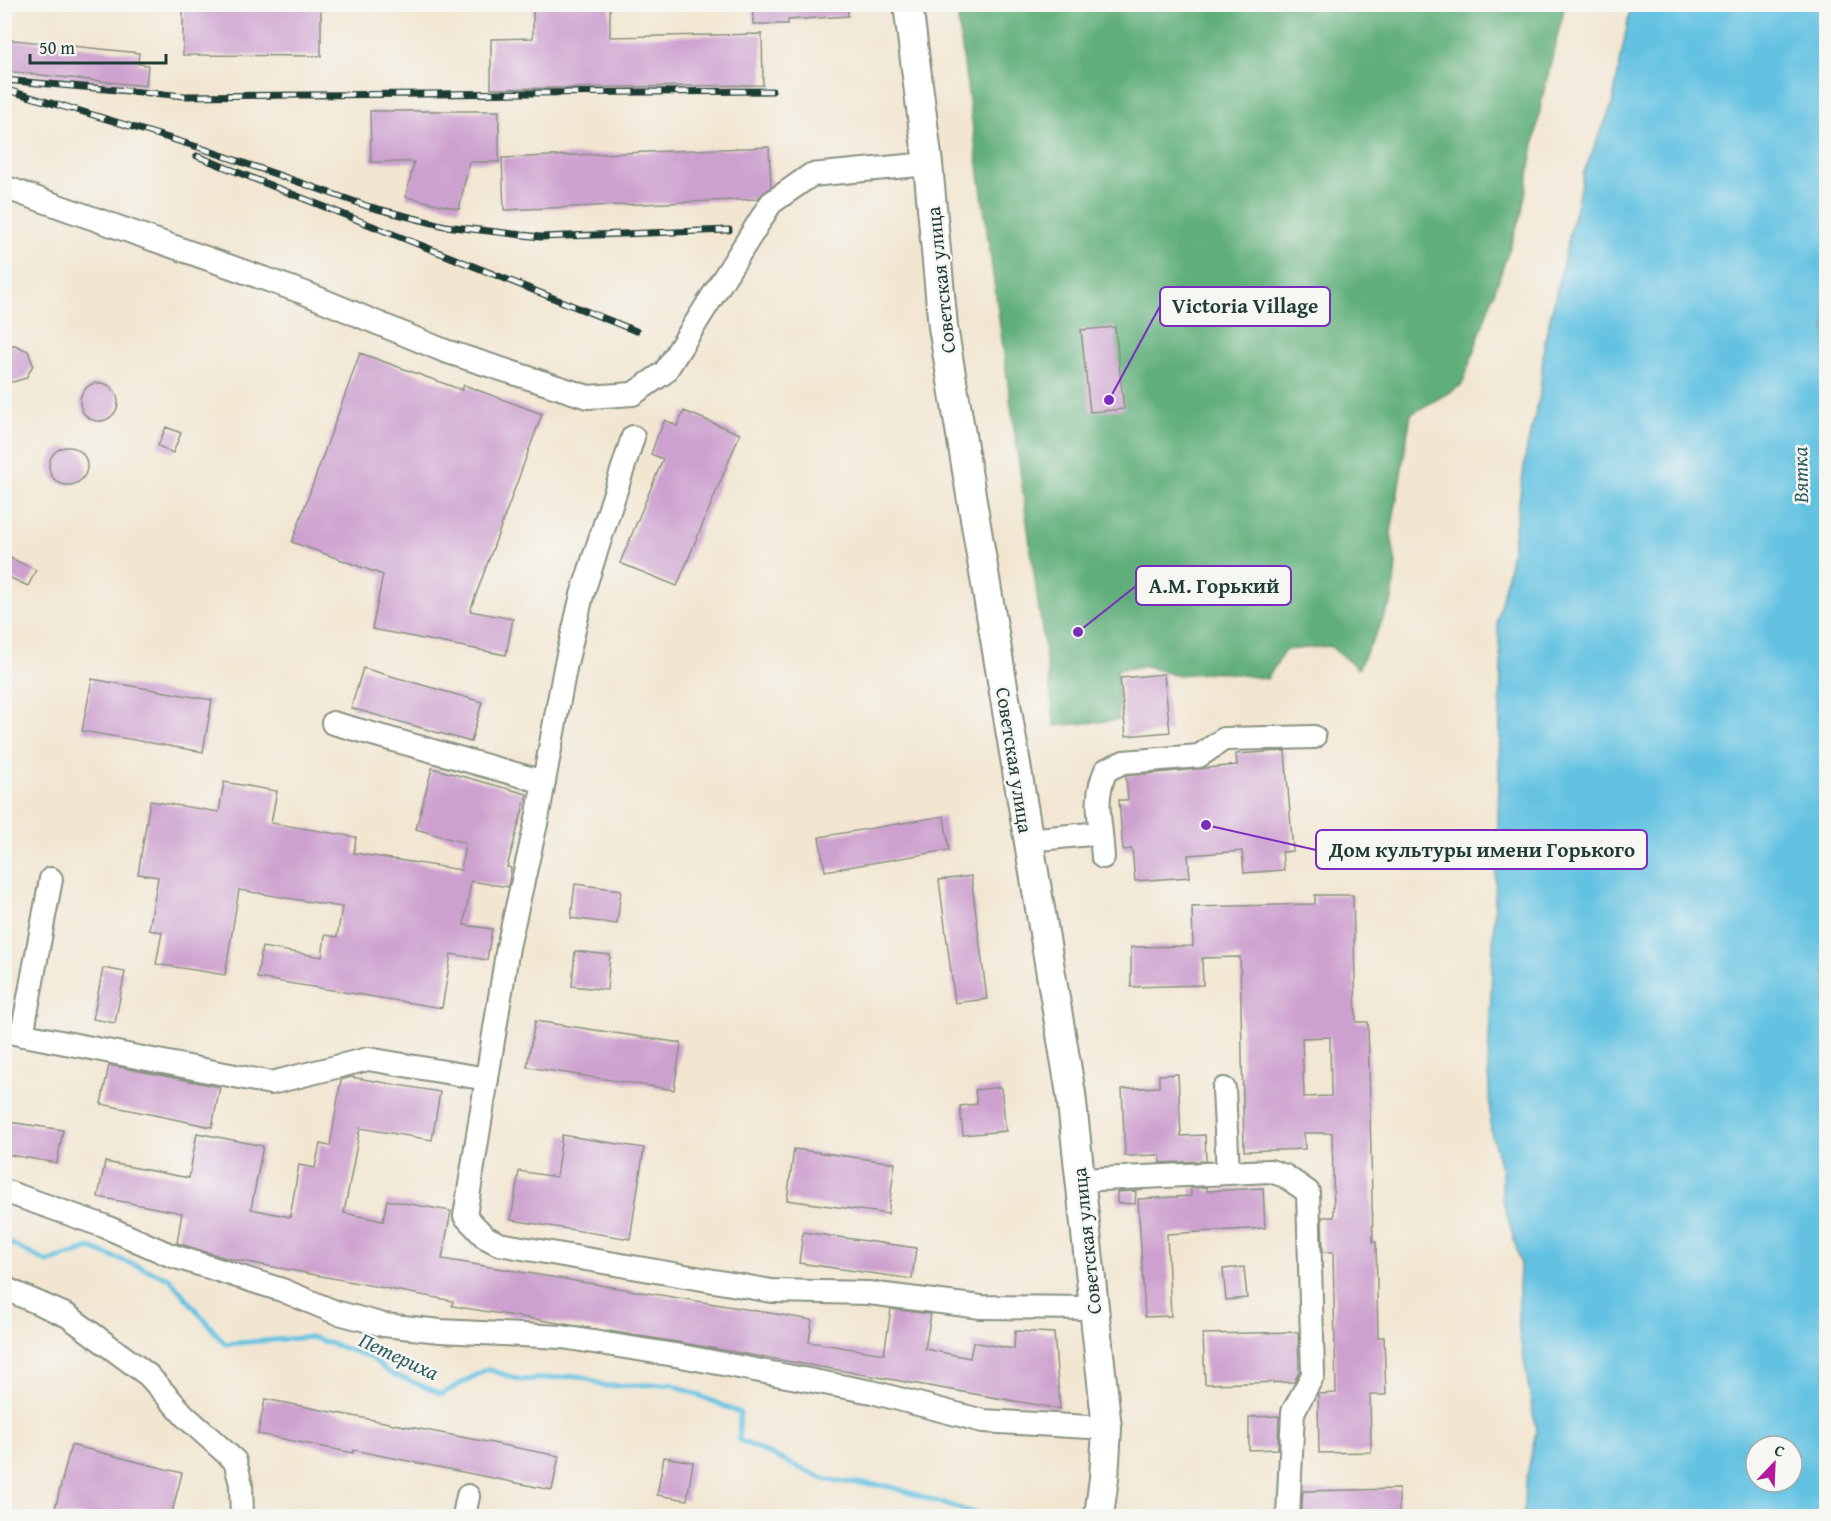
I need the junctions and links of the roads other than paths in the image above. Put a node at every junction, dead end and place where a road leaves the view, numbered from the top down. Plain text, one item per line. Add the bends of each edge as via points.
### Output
1 (908, 4) edge
2 (928, 164) junction
3 (4, 188) edge
4 (633, 437) dead end
5 (333, 723) dead end
6 (1314, 737) dead end
7 (544, 782) junction
8 (1101, 833) junction
9 (1028, 840) junction
10 (1103, 857) dead end
11 (51, 879) dead end
12 (13, 1033) edge
13 (487, 1078) junction
14 (1224, 1089) dead end
15 (1228, 1173) junction
16 (1080, 1180) junction
17 (4, 1191) edge
18 (4, 1287) edge
19 (1094, 1308) junction
20 (1107, 1428) junction
21 (242, 1516) edge
22 (1099, 1516) edge
23 (1288, 1516) edge

1 - 2 main road, Советская улица
2 - 3 street via 811,175 771,203 665,372 633,394 588,397 445,351 305,293
2 - 9 main road, Советская улица via 943,327
4 - 7 street via 582,595
5 - 7 street
6 - 8 street via 1224,739 1199,756 1124,762 1106,770 1097,798
7 - 13 street via 508,947
8 - 9 street
8 - 10 street
9 - 16 main road, Советская улица via 1071,1094
11 - 12 street
12 - 13 street via 271,1083 368,1059
13 - 19 street via 465,1216 485,1237 499,1244 772,1292 869,1293 981,1307
14 - 15 street
15 - 16 street
15 - 23 street via 1270,1171 1308,1192 1313,1375 1293,1412
16 - 19 main road, Советская улица
17 - 20 street via 104,1226 170,1255 384,1325 562,1337 861,1390 983,1421
18 - 21 street via 68,1316 148,1376 184,1416 235,1461 241,1484
19 - 20 main road, Советская улица
20 - 22 main road, Советская улица

